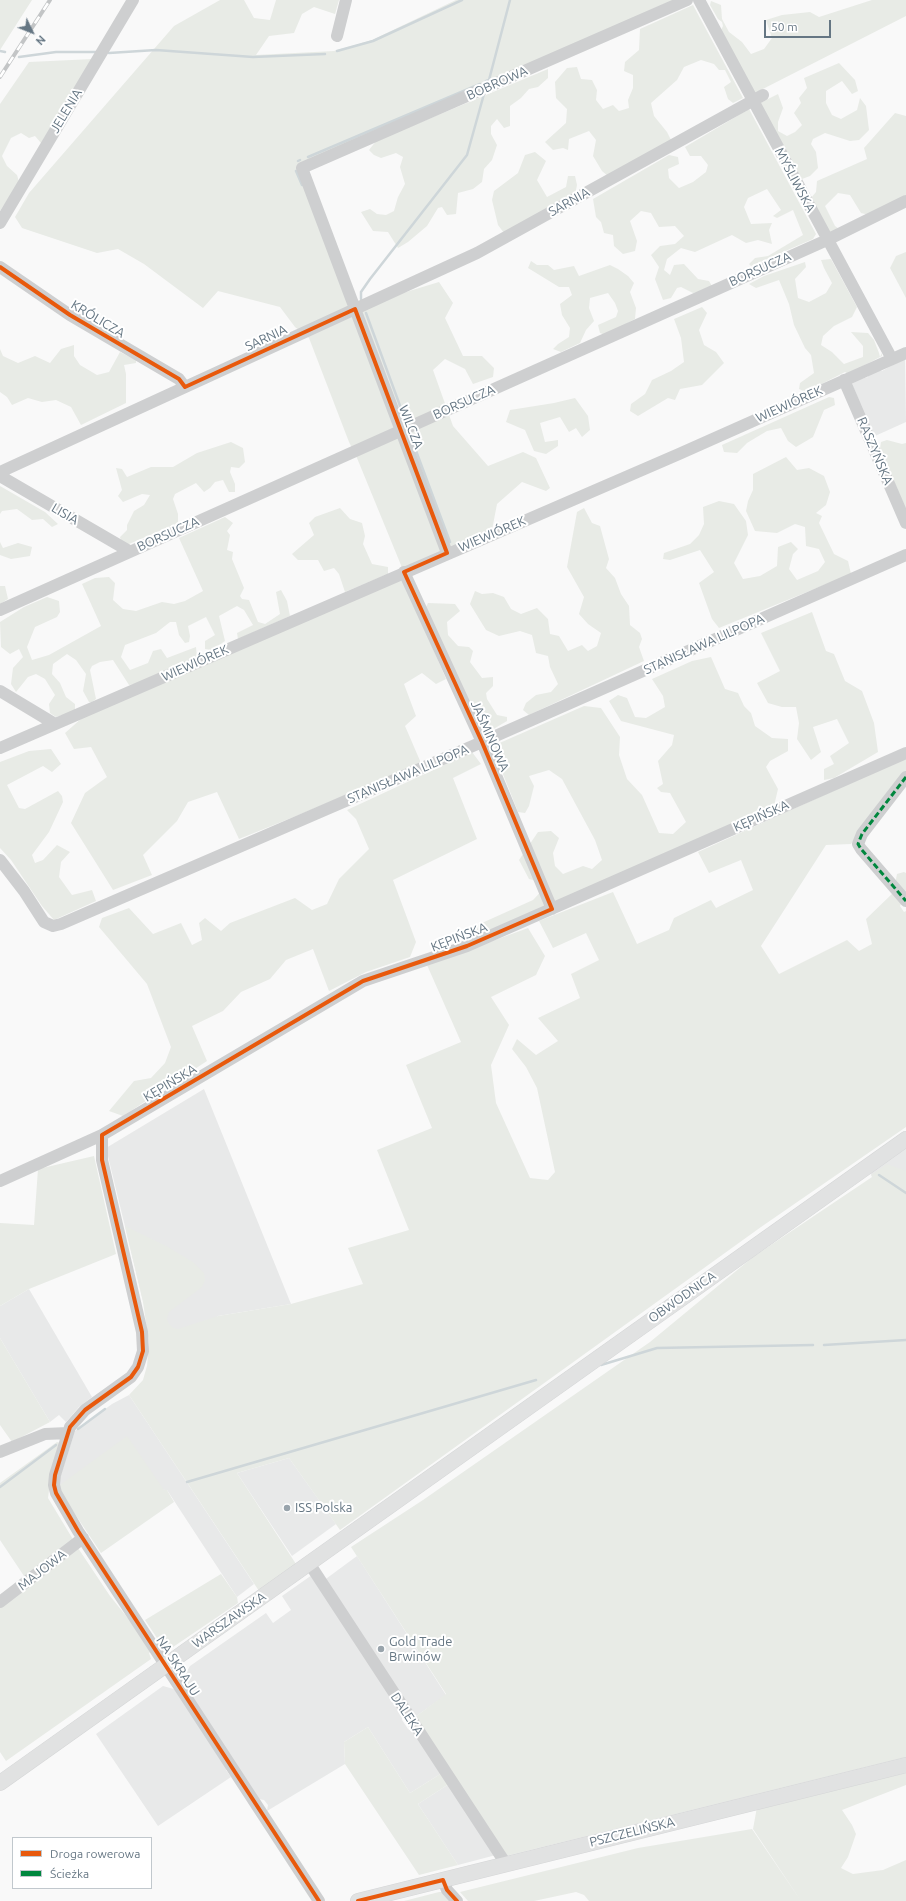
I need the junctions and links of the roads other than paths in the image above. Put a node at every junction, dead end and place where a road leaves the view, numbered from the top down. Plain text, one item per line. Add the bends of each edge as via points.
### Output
1 (133, 0) edge
2 (346, 0) edge
3 (687, 0) edge
4 (699, 0) edge
5 (337, 36) dead end
6 (757, 97) junction
7 (308, 165) joint
8 (906, 201) edge
9 (0, 223) edge
10 (827, 240) junction
11 (0, 267) edge
12 (355, 309) junction
13 (906, 353) edge
14 (892, 359) junction
15 (844, 380) junction
16 (186, 387) junction
17 (401, 430) junction
18 (0, 472) edge
19 (0, 476) edge
20 (906, 523) edge
21 (129, 551) junction
22 (447, 553) junction
23 (906, 555) edge
24 (404, 572) junction
25 (0, 610) edge
26 (0, 691) edge
27 (55, 724) junction
28 (482, 742) junction
29 (0, 748) edge
30 (906, 752) edge
31 (906, 778) edge
32 (0, 860) edge
33 (906, 901) edge
34 (552, 910) junction
35 (102, 1135) junction
36 (906, 1139) edge
37 (0, 1181) edge
38 (68, 1433) junction
39 (0, 1452) edge
40 (459, 1456) joint
41 (83, 1538) junction
42 (309, 1563) junction
43 (0, 1602) edge
44 (165, 1666) junction
45 (906, 1765) edge
46 (0, 1783) edge
47 (506, 1864) junction
48 (443, 1880) junction
49 (319, 1901) edge
50 (358, 1901) edge
51 (457, 1901) edge

1 - 9 street, JELENIA
2 - 5 street
3 - 7 street, BOBROWA
4 - 6 street, MYŚLIWSKA
6 - 10 street, MYŚLIWSKA
6 - 12 street, SARNIA via 477,253
7 - 12 street, WILCZA via 302,168
8 - 10 street, BORSUCZA
10 - 14 street, MYŚLIWSKA
10 - 17 street, BORSUCZA
11 - 16 street, KRÓLICZA via 70,315 179,379
12 - 16 street, SARNIA
12 - 17 street, WILCZA
13 - 14 street, WIEWIÓREK
14 - 15 street, WIEWIÓREK
15 - 20 street, RASZYŃSKA
15 - 22 street, WIEWIÓREK
16 - 18 street, SARNIA
17 - 21 street, BORSUCZA
17 - 22 street, WILCZA
19 - 21 street, LISIA
21 - 25 street, BORSUCZA
22 - 24 street, WIEWIÓREK
23 - 28 street, STANISŁAWA LILPOPA
24 - 27 street, WIEWIÓREK
24 - 28 street, JAŚMINOWA
26 - 27 street
27 - 29 street, WIEWIÓREK
28 - 32 street, STANISŁAWA LILPOPA via 53,926 44,922
28 - 34 street, JAŚMINOWA
30 - 34 street, KĘPIŃSKA
31 - 33 street via 862,834 858,844
34 - 35 street, KĘPIŃSKA via 467,946 363,981
35 - 37 street, KĘPIŃSKA
35 - 38 street via 102,1160 144,1343 140,1362 135,1371 126,1381 80,1414
36 - 40 main road, OBWODNICA
38 - 39 street via 45,1434
38 - 41 street, NA SKRAJU via 54,1485 58,1498
40 - 42 main road, WARSZAWSKA
41 - 43 street, MAJOWA
41 - 44 street, NA SKRAJU
42 - 44 main road, WARSZAWSKA
42 - 47 street, DALEKA
44 - 46 main road, WARSZAWSKA
44 - 49 street, NA SKRAJU
45 - 47 main road, PSZCZELIŃSKA
47 - 48 main road, PSZCZELIŃSKA
48 - 50 main road, PSZCZELIŃSKA
48 - 51 street via 447,1890

